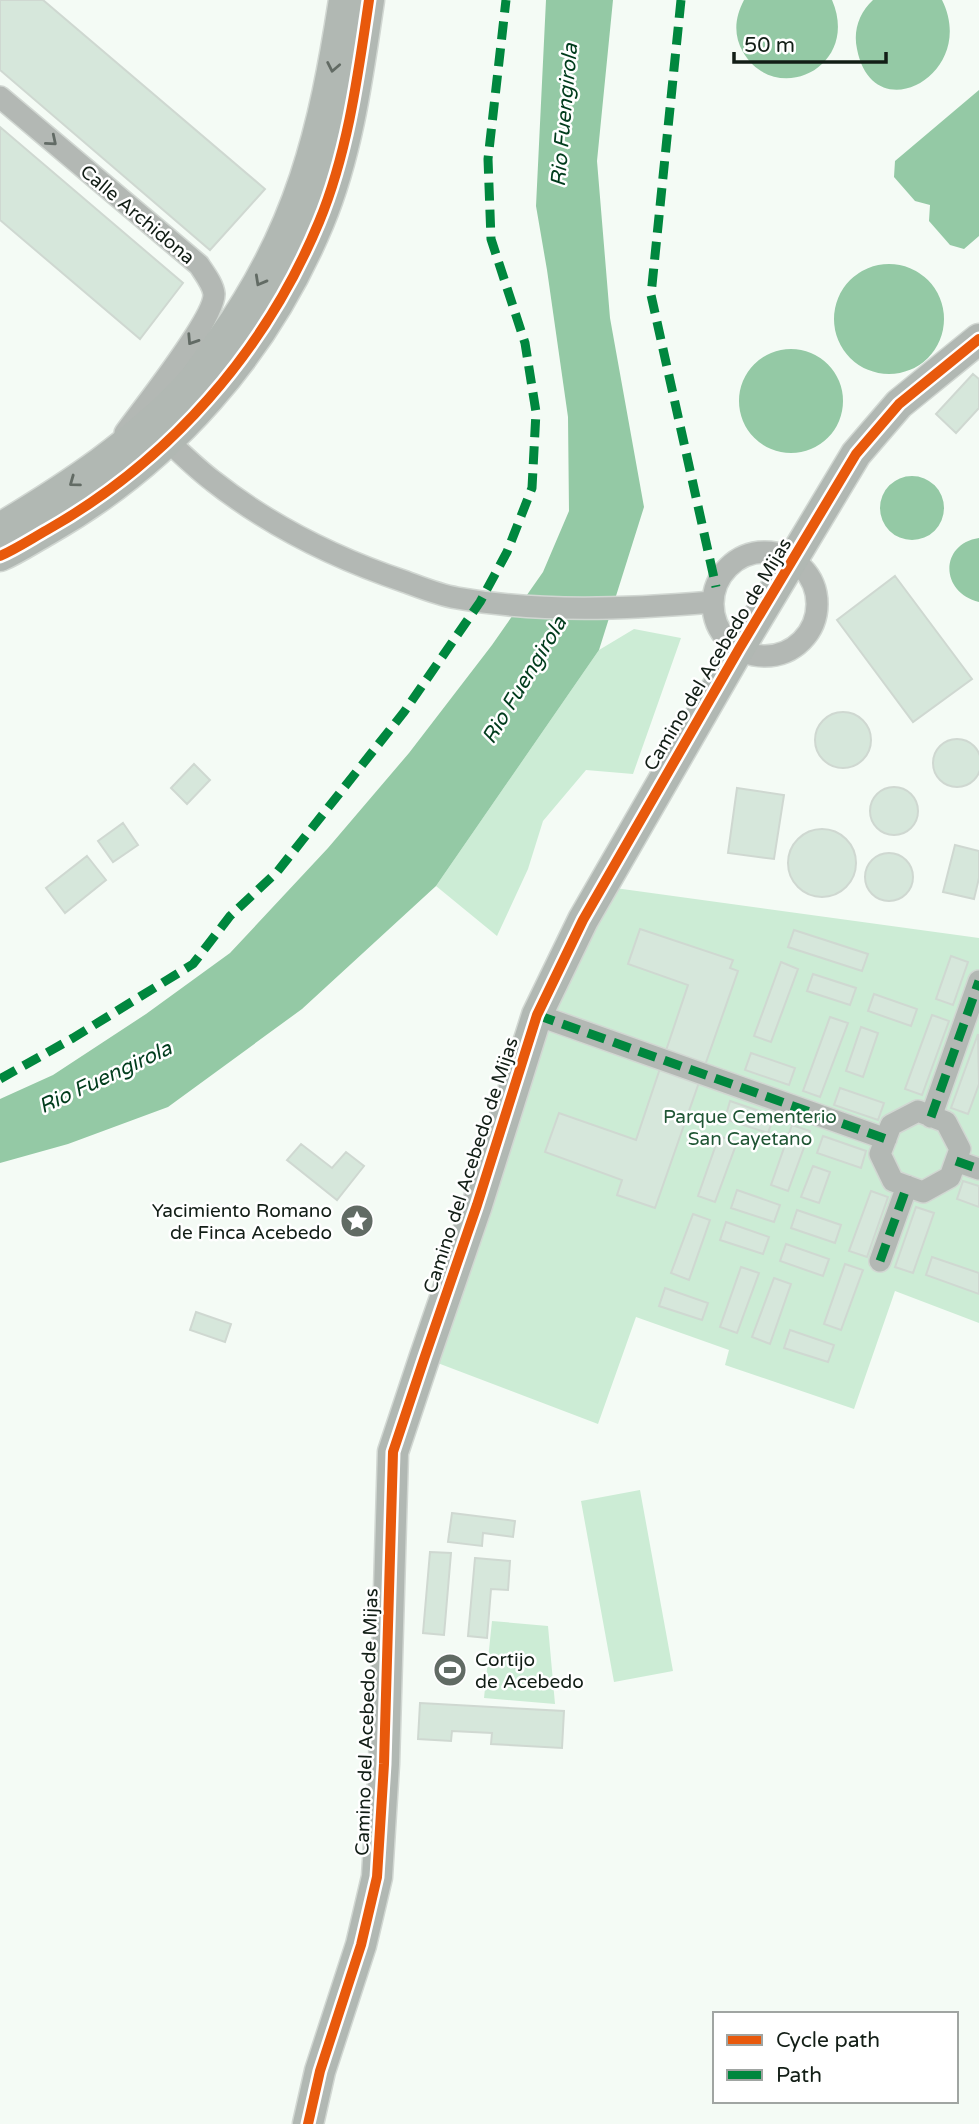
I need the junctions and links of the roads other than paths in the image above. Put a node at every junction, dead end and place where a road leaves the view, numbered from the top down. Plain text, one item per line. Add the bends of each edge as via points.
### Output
1 (344, 0) edge
2 (369, 0) edge
3 (0, 97) edge
4 (979, 339) edge
5 (169, 442) junction
6 (108, 456) junction
7 (0, 527) edge
8 (0, 556) edge
9 (793, 561) junction
10 (712, 602) junction
11 (739, 649) junction
12 (979, 981) edge
13 (537, 1015) junction
14 (931, 1117) junction
15 (886, 1139) junction
16 (956, 1161) junction
17 (979, 1169) edge
18 (906, 1186) junction
19 (880, 1261) dead end
20 (308, 2124) edge

1 -> 6 street via 313,158 274,257 246,306 191,383
2 - 5 street via 337,170 301,262 262,329 210,399
3 -> 6 street, Calle Archidona via 199,265 211,284 211,308 192,340
4 - 9 street, Camino del Acebedo de Mijas via 875,430
5 - 8 street via 83,510
5 - 10 street via 212,481 268,520 318,547 453,598 509,606 643,608
6 -> 7 street via 66,488
9 - 10 street via 771,552 742,557 730,565
9 - 11 street, Camino del Acebedo de Mijas
9 - 11 street via 811,580 817,597 815,620 806,636 778,655 754,656
10 - 11 street via 715,621 726,640
11 - 13 street, Camino del Acebedo de Mijas via 583,920
12 - 14 street
13 - 15 street
13 - 20 street, Camino del Acebedo de Mijas via 393,1452 377,1877
14 - 15 street via 918,1111 891,1125
14 - 16 street via 946,1122 960,1149
15 - 18 street via 880,1154 893,1181
16 - 17 street
16 - 18 street via 950,1177 923,1192
18 - 19 street

